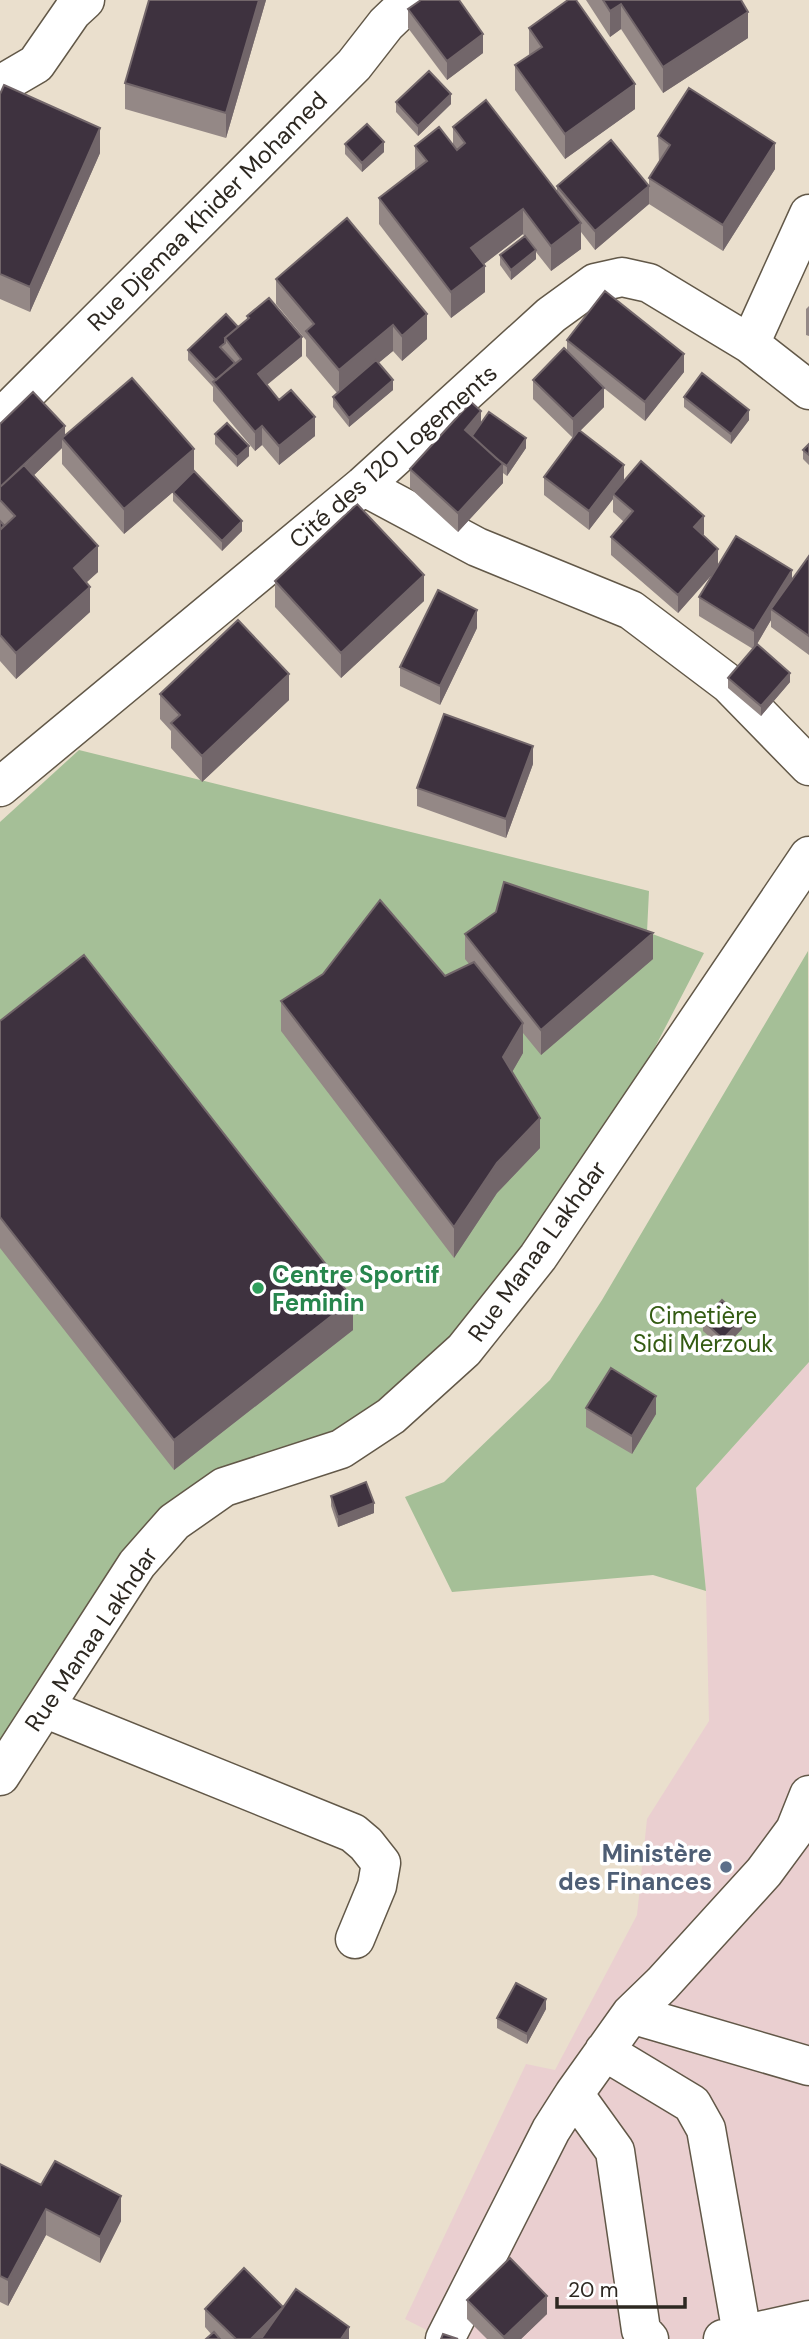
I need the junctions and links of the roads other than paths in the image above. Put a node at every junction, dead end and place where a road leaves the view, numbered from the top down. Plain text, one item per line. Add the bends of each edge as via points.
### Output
1 (85, 0) edge
2 (411, 0) edge
3 (0, 85) edge
4 (809, 214) edge
5 (750, 344) junction
6 (809, 390) edge
7 (0, 419) edge
8 (363, 486) junction
9 (809, 766) edge
10 (0, 787) edge
11 (809, 856) edge
12 (44, 1708) junction
13 (0, 1776) edge
14 (809, 1796) edge
15 (355, 1939) dead end
16 (631, 2014) junction
17 (604, 2051) junction
18 (809, 2066) edge
19 (574, 2094) junction
20 (809, 2320) edge
21 (733, 2337) edge
22 (445, 2339) edge
23 (649, 2339) edge

1 - 3 street via 36,64
2 - 7 street, Rue Djemaa Khider Mohamed via 354,65
4 - 5 street
5 - 6 street, Cité des 120 Logements
5 - 8 street, Cité des 120 Logements via 649,283 622,277 595,283 551,315
8 - 9 street via 477,547 631,610 729,684
8 - 10 street, Cité des 120 Logements
11 - 12 street, Rue Manaa Lakhdar via 538,1257 464,1350 391,1416 341,1449 224,1487 174,1522 137,1564
12 - 13 street, Rue Manaa Lakhdar
12 - 15 street via 353,1833 381,1863 377,1886
14 - 16 street via 795,1830 764,1872
16 - 17 street
16 - 18 street
17 - 19 street
17 - 21 street via 692,2105 706,2129
19 - 22 street via 551,2130
19 - 23 street via 615,2151 641,2330
20 - 21 street

